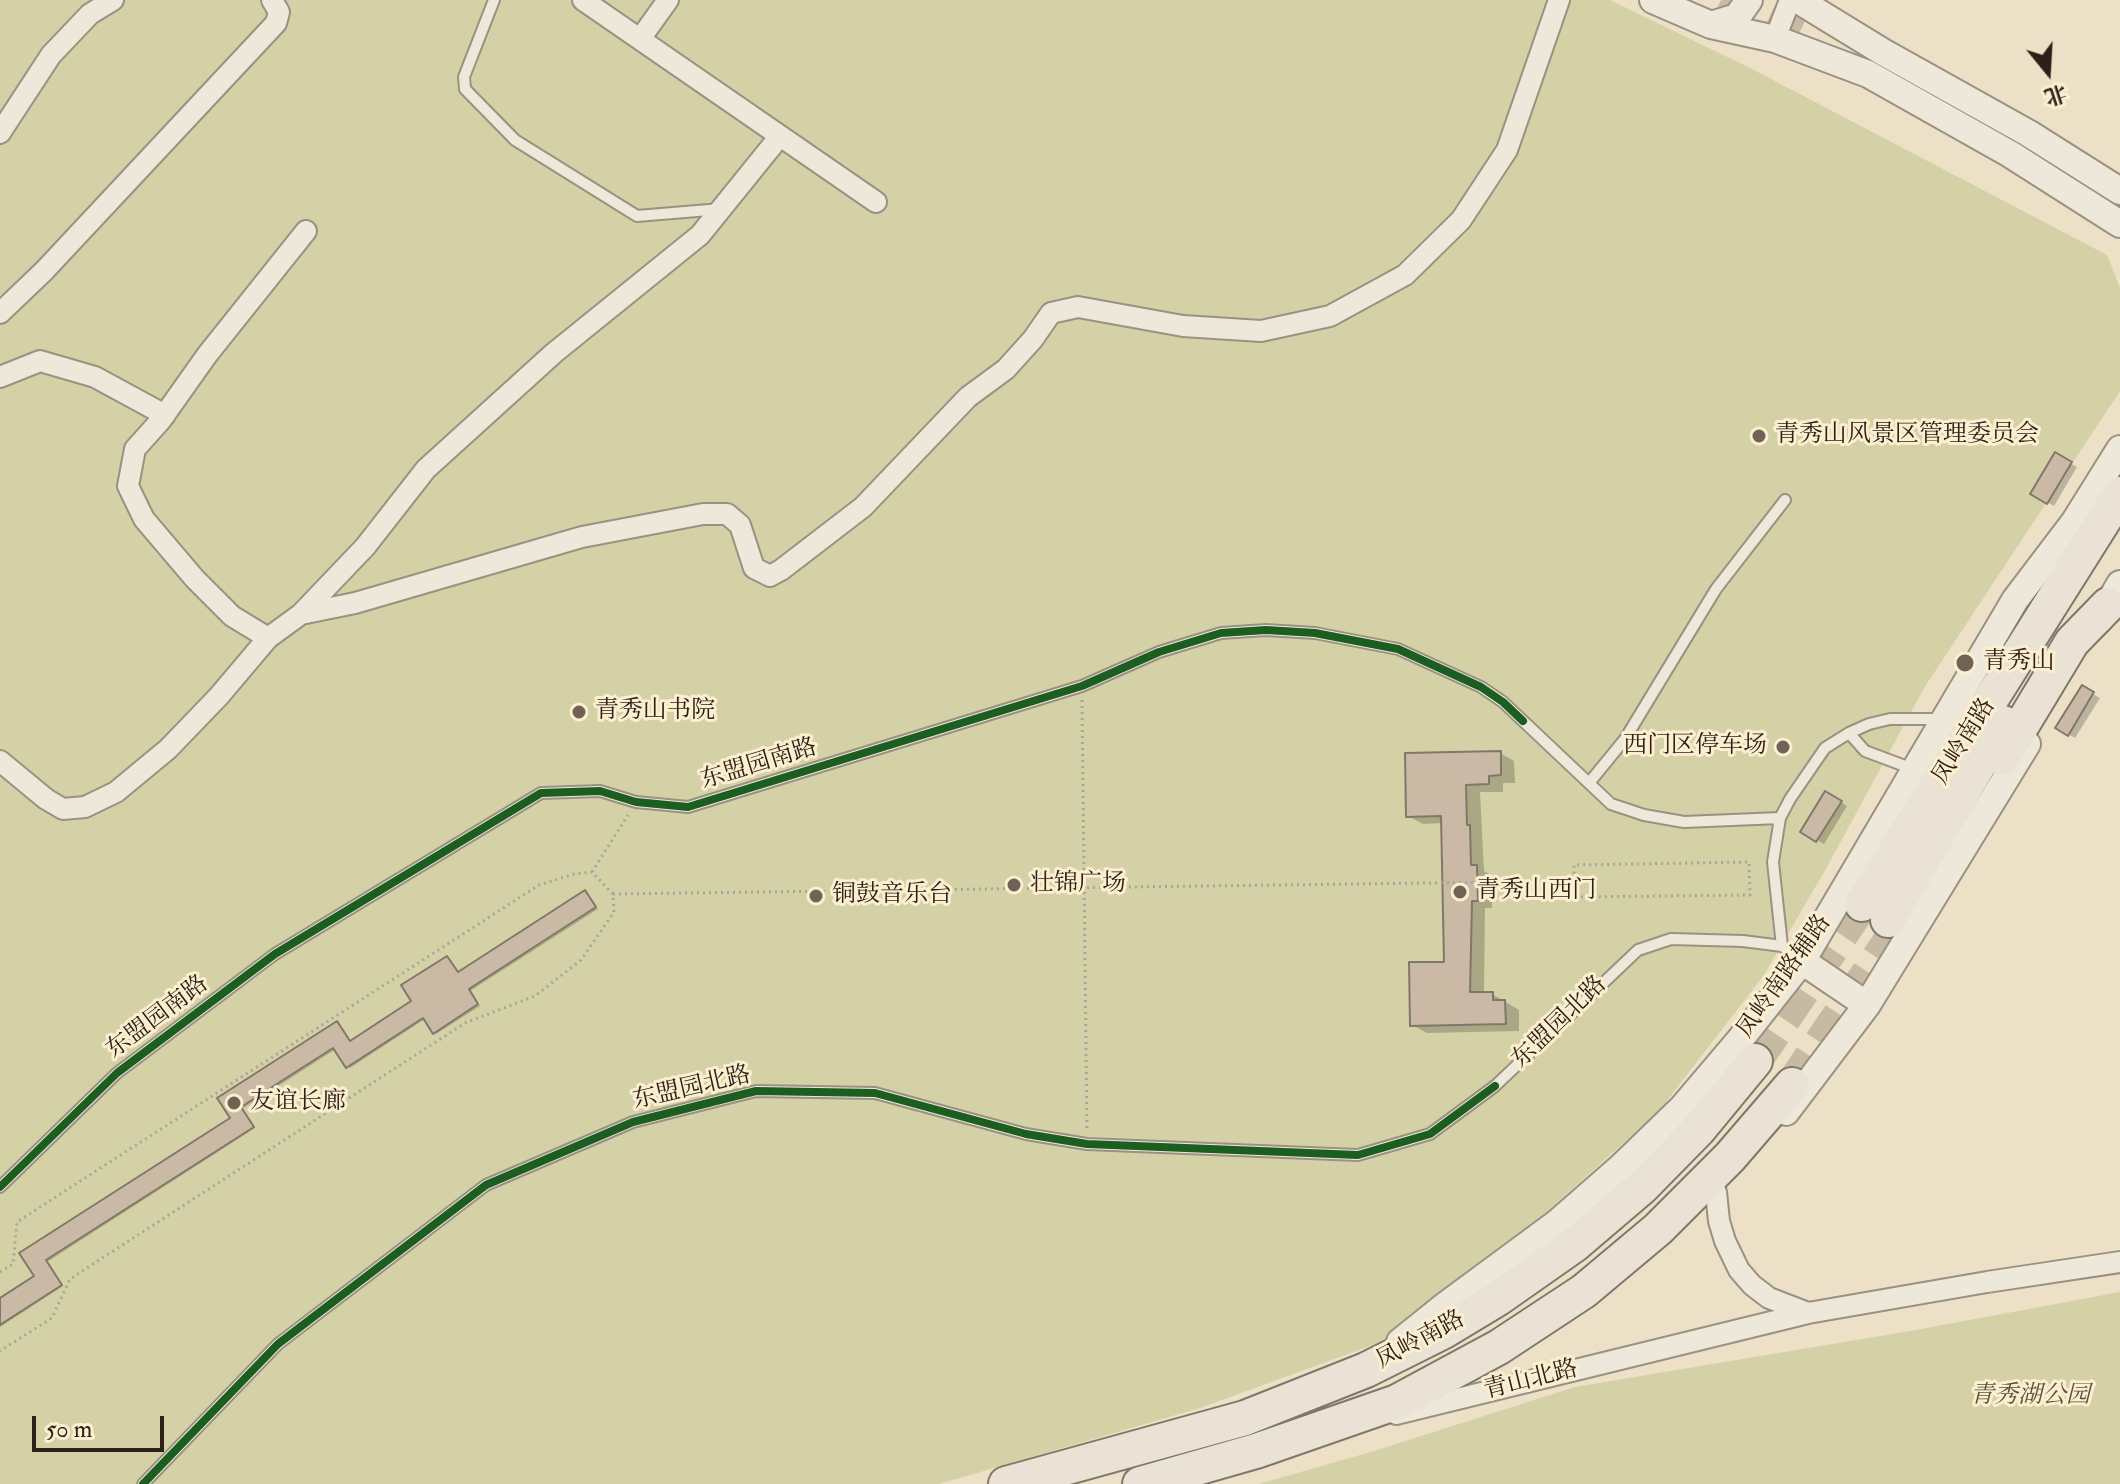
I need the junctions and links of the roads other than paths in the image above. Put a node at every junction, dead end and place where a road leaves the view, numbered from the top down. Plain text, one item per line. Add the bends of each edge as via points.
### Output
1 (113, 0) edge
2 (272, 0) edge
3 (494, 0) edge
4 (583, 0) edge
5 (668, 0) edge
6 (1559, 0) edge
7 (1653, 0) edge
8 (1749, 0) edge
9 (1790, 0) edge
10 (1798, 0) edge
11 (1711, 25) junction
12 (640, 39) junction
13 (1775, 39) junction
14 (0, 133) edge
15 (780, 136) junction
16 (2120, 191) edge
17 (876, 202) dead end
18 (721, 209) junction
19 (2112, 218) edge
20 (306, 231) dead end
21 (2120, 236) edge
22 (0, 313) edge
23 (0, 377) edge
24 (165, 415) junction
25 (2120, 449) edge
26 (2120, 494) edge
27 (1785, 500) dead end
28 (2075, 521) junction
29 (2120, 527) edge
30 (2094, 589) edge
31 (301, 614) junction
32 (268, 638) junction
33 (1944, 719) junction
34 (1849, 733) junction
35 (0, 761) edge
36 (1913, 769) junction
37 (1589, 783) junction
38 (1780, 818) junction
39 (1899, 846) junction
40 (1792, 953) junction
41 (1867, 1005) junction
42 (0, 1187) edge
43 (1716, 1192) junction
44 (2120, 1262) edge
45 (1808, 1313) junction
46 (1366, 1370) junction
47 (1394, 1414) junction
48 (1256, 1451) junction
49 (143, 1484) edge
50 (1006, 1484) edge
51 (1140, 1484) edge

1 - 14 street via 90,14 51,55
2 - 22 street via 279,12 276,23
3 - 18 lane via 464,77 465,89 515,140 637,216
4 - 12 street
5 - 12 street
6 - 31 street via 1507,150 1461,220 1405,275 1330,316 1261,331 1183,326 1078,307 1051,313 1006,369 968,397 863,507 770,576 754,568 740,525 727,514 703,514 582,537
7 - 11 street
8 - 11 street via 1737,17
9 - 13 street
10 - 16 street
11 - 13 street
12 - 15 street
13 - 19 street via 1868,74
15 - 17 street
15 - 18 street
18 - 31 street via 700,235 554,353 426,469 365,547
19 - 21 street
20 - 24 street
23 - 24 street via 40,361 95,377
24 - 32 street via 135,449 128,486 138,508 232,616
25 - 28 street, 凤岭南路辅路
26 - 30 main road
27 - 37 lane via 1716,589 1625,739
28 - 33 street, 凤岭南路辅路 via 2015,600
28 - 39 main road via 2063,553 1931,771
29 - 30 main road
30 - 39 main road, 凤岭南路
30 - 39 main road, 凤岭南路 via 1883,917
30 - 41 street via 2004,784
31 - 32 street
32 - 35 street via 168,749 116,792 85,807 63,809
33 - 34 lane via 1890,719
33 - 36 street, 凤岭南路辅路
34 - 36 lane via 1865,751
34 - 38 lane via 1825,748
36 - 40 street, 凤岭南路辅路
37 - 38 lane, 东盟园南路 via 1611,804 1644,815 1684,822
37 - 42 lane, 东盟园南路 via 1481,687 1398,649 1315,633 1266,630 1221,633 1159,652 1082,686 688,807 636,802 600,791 541,793 275,954 117,1073
38 - 40 lane via 1773,862
40 - 41 street
40 - 46 street, 凤岭南路辅路 via 1739,1041 1683,1107 1557,1223
40 - 49 lane, 东盟园北路 via 1743,941 1671,939 1638,950 1484,1094 1430,1134 1358,1155 1087,1144 1026,1134 875,1093 756,1091 633,1122 486,1185 278,1344
41 - 43 street via 1812,1080
43 - 45 street via 1722,1231 1739,1270 1769,1298
43 - 47 street via 1592,1301 1525,1346
44 - 45 street, 青山北路
45 - 47 street, 青山北路
46 - 48 main road, 凤岭南路 via 1444,1331 1574,1245 1699,1129 1776,1075 1721,1148 1574,1280 1480,1343 1394,1389
46 - 50 main road, 凤岭南路 via 1245,1418
47 - 48 street, 青山北路
48 - 51 main road, 凤岭南路

